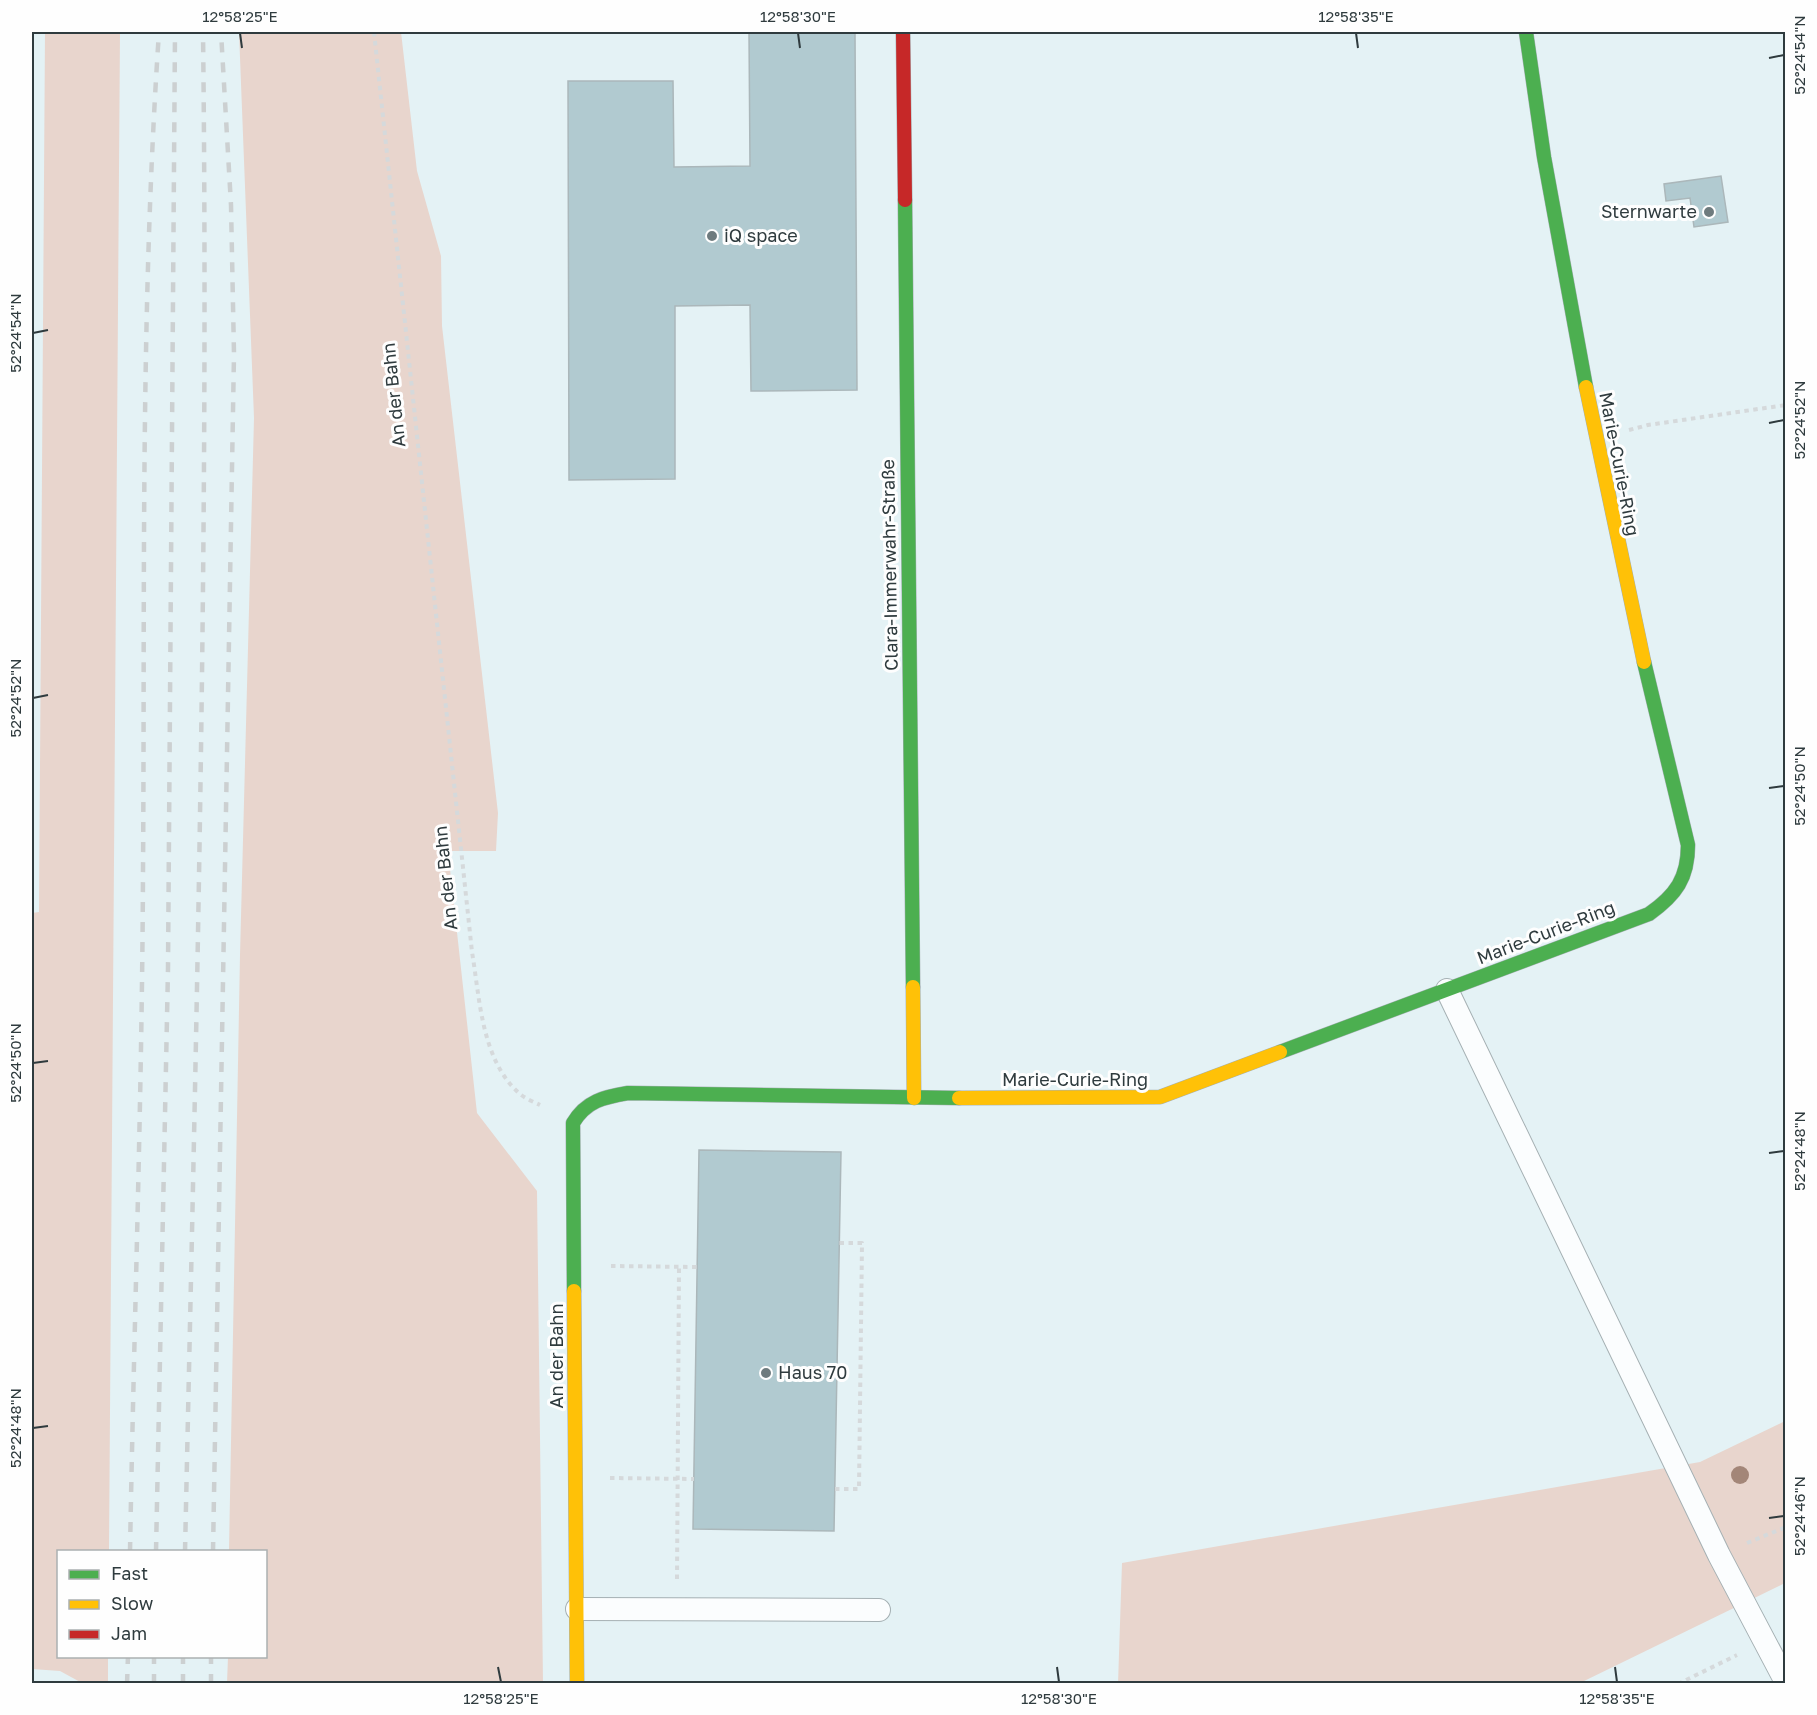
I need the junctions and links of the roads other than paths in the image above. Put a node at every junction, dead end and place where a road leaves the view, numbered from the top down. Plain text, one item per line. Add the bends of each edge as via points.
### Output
1 (903, 32) edge
2 (1526, 32) edge
3 (1447, 990) junction
4 (914, 1098) junction
5 (573, 1123) joint
6 (577, 1609) junction
7 (879, 1610) dead end
8 (1785, 1682) edge
9 (577, 1683) edge

1 - 4 street, Clara-Immerwahr-Straße
2 - 3 street, Marie-Curie-Ring via 1536,112 1594,440 1648,689 1688,845 1689,866 1683,885 1669,901 1649,914
3 - 4 street, Marie-Curie-Ring via 1160,1097
3 - 8 lane via 1719,1555
4 - 5 street, Marie-Curie-Ring via 628,1094 599,1098 580,1109
5 - 6 street, An der Bahn
6 - 7 lane
6 - 9 street, An der Bahn

